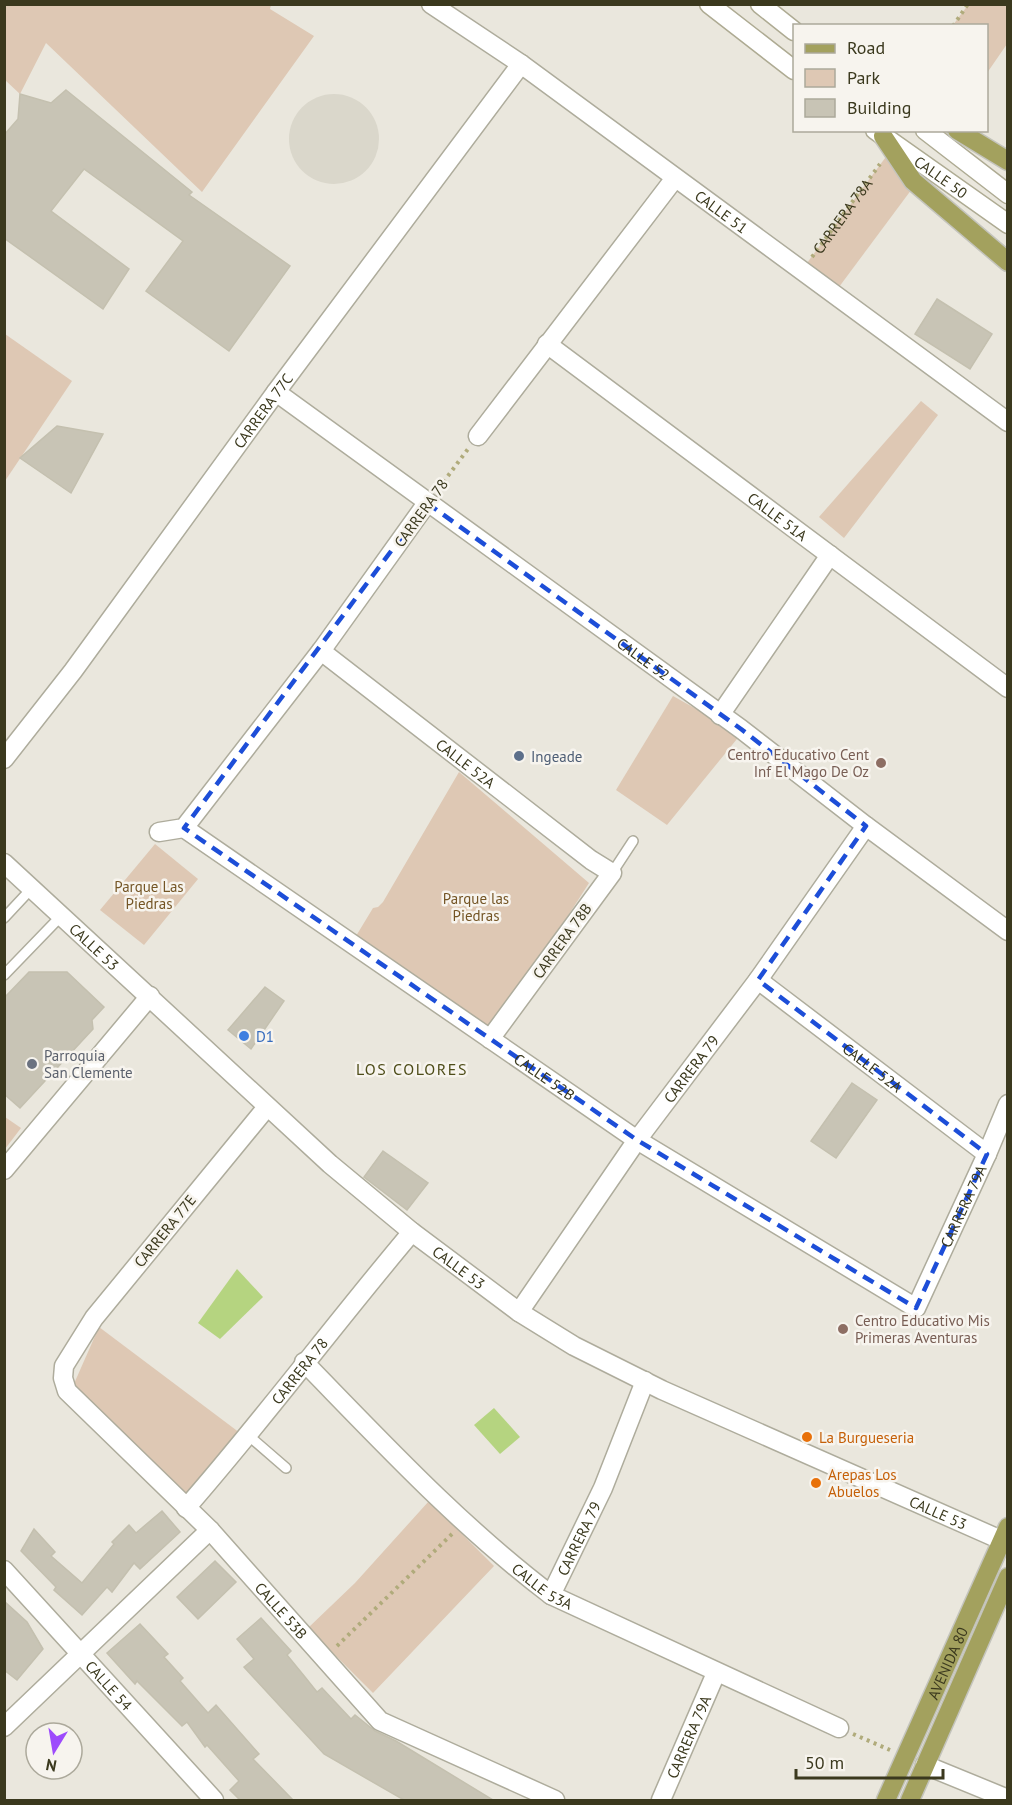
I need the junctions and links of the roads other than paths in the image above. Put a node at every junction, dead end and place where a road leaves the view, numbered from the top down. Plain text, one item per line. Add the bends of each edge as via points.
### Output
1 (431, 4) edge
2 (709, 4) edge
3 (760, 4) edge
4 (793, 29) edge
5 (521, 64) junction
6 (793, 68) edge
7 (928, 132) edge
8 (960, 132) edge
9 (879, 134) edge
10 (1008, 160) edge
11 (675, 178) junction
12 (1008, 194) edge
13 (1008, 224) edge
14 (1008, 262) edge
15 (547, 344) junction
16 (276, 392) junction
17 (1008, 422) edge
18 (478, 436) road end
19 (427, 503) junction
20 (830, 555) junction
21 (321, 651) junction
22 (1008, 688) edge
23 (720, 715) junction
24 (4, 759) edge
25 (866, 826) junction
26 (184, 828) junction
27 (159, 832) dead end
28 (633, 841) dead end
29 (4, 863) edge
30 (612, 873) junction
31 (32, 888) junction
32 (62, 915) junction
33 (4, 918) edge
34 (1008, 931) edge
35 (4, 975) edge
36 (758, 980) junction
37 (150, 996) junction
38 (490, 1040) junction
39 (1008, 1104) edge
40 (267, 1107) junction
41 (637, 1140) junction
42 (987, 1154) junction
43 (4, 1170) edge
44 (412, 1232) junction
45 (916, 1308) joint
46 (519, 1312) junction
47 (68, 1359) joint
48 (304, 1362) junction
49 (645, 1381) junction
50 (249, 1436) junction
51 (286, 1468) dead end
52 (186, 1508) junction
53 (210, 1530) junction
54 (1004, 1534) edge
55 (4, 1570) edge
56 (1008, 1577) edge
57 (551, 1595) junction
58 (80, 1652) junction
59 (716, 1673) junction
60 (4, 1726) edge
61 (839, 1728) road end
62 (925, 1765) junction
63 (207, 1798) edge
64 (1008, 1799) edge
65 (555, 1800) edge
66 (661, 1800) edge
67 (886, 1800) edge
68 (910, 1800) edge

1 - 5 street, CALLE 51
2 - 6 street
3 - 4 street
5 - 11 street, CALLE 51
5 - 16 street, CARRERA 77C
7 - 12 street, CALLE 50
8 - 10 main road
9 - 13 street, CALLE 50
9 - 14 main road via 913,181
11 - 15 street
11 - 17 street, CALLE 51
15 - 18 street
15 - 20 street, CALLE 51A
16 - 19 street, CALLE 52
16 - 24 street, CARRERA 77C via 73,671
19 - 21 street, CARRERA 78
19 - 23 street, CALLE 52
20 - 22 street, CALLE 51A
20 - 23 street
21 - 26 street, CARRERA 78
21 - 30 street, CALLE 52A
23 - 25 street, CALLE 52
25 - 34 street, CALLE 52
25 - 36 street, CARRERA 79
26 - 27 street
26 - 38 street, CALLE 52B
28 - 30 lane, CARRERA 78B
29 - 31 street, CALLE 53
30 - 38 street, CARRERA 78B
31 - 32 street, CALLE 53
31 - 33 lane
32 - 35 lane
32 - 37 street, CALLE 53
36 - 41 street, CARRERA 79
36 - 42 street, CALLE 52A
37 - 40 street, CALLE 53
37 - 43 street
38 - 41 street, CALLE 52B
39 - 42 street, CARRERA 79A
40 - 44 street, CALLE 53
40 - 47 street, CARRERA 77E via 94,1318
41 - 45 street, CALLE 52B
41 - 46 street, CARRERA 79
42 - 45 street, CARRERA 79A
44 - 46 street, CALLE 53
44 - 48 street, CARRERA 78
46 - 49 street, CALLE 53 via 574,1346
47 - 52 street, CALLE 53B via 63,1371 67,1390
48 - 50 street, CARRERA 78
48 - 57 street, CALLE 53A via 464,1522
49 - 54 street, CALLE 53
49 - 57 street, CARRERA 79 via 603,1488
50 - 51 lane
50 - 52 street, CARRERA 78
52 - 53 street, CALLE 53B
53 - 58 street
53 - 65 street, CALLE 53B via 380,1721
54 - 67 main road, AVENIDA 80
55 - 58 street, CALLE 54
56 - 62 main road, AVENIDA 80
57 - 59 street, CALLE 53A
58 - 60 street
58 - 63 street, CALLE 54
59 - 61 street, CALLE 53A
59 - 66 street, CARRERA 79A
62 - 64 street
62 - 68 main road, AVENIDA 80

